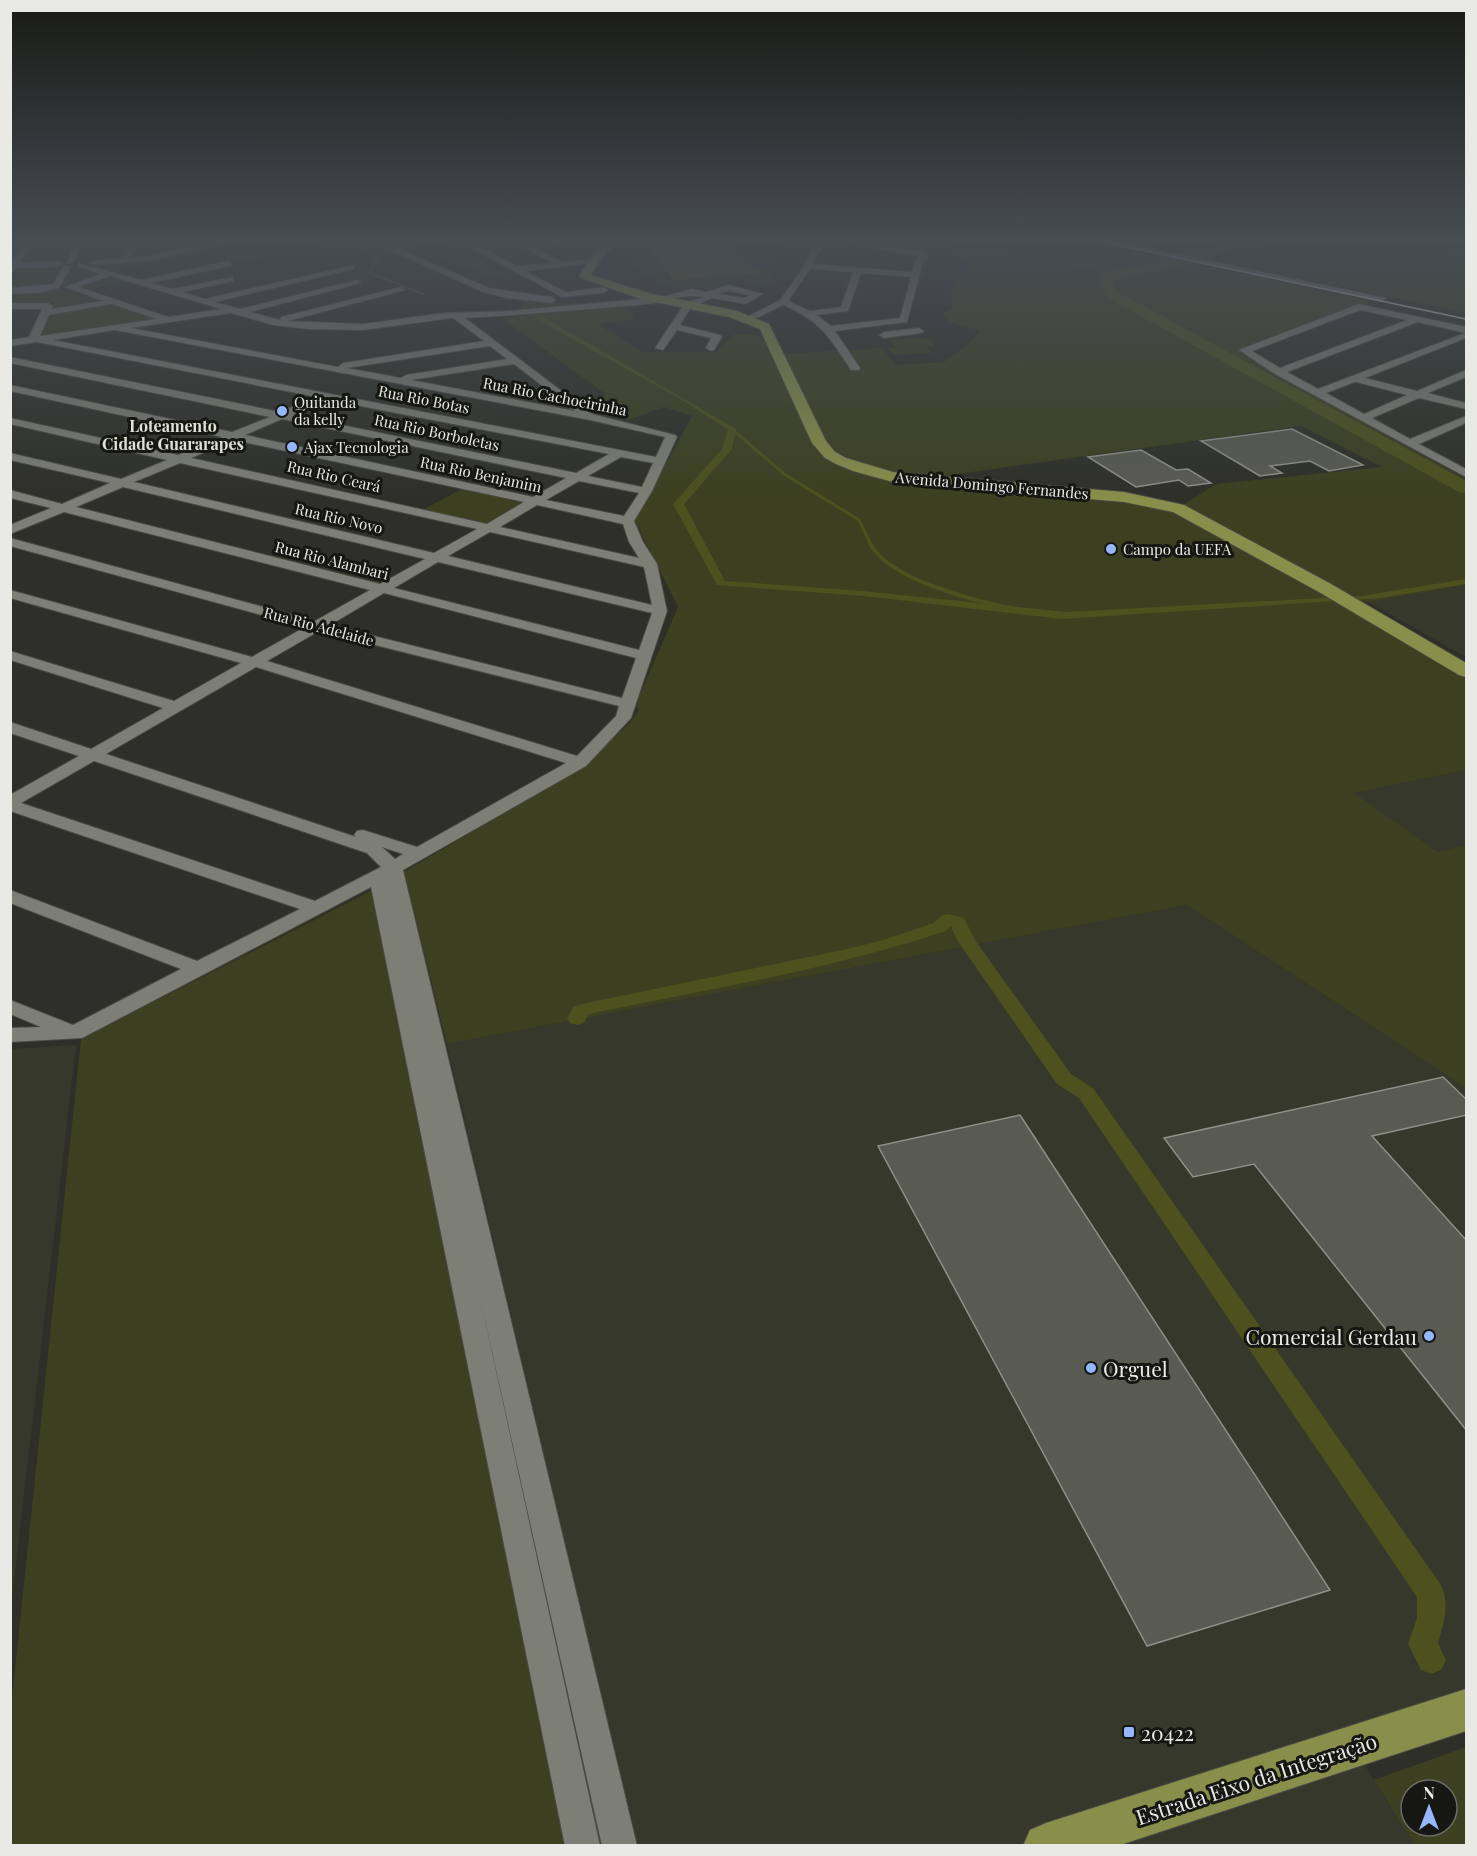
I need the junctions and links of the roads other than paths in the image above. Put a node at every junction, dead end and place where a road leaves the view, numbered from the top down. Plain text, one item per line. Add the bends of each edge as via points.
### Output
1 (40, 328) edge
2 (116, 328) joint
3 (330, 328) edge
4 (334, 328) joint
5 (345, 328) edge
6 (469, 328) edge
7 (673, 328) edge
8 (680, 328) edge
9 (766, 328) edge
10 (841, 328) edge
11 (1301, 328) edge
12 (1395, 328) edge
13 (830, 329) joint
14 (919, 332) dead end
15 (1467, 335) edge
16 (872, 336) dead end
17 (158, 337) junction
18 (849, 338) dead end
19 (837, 339) junction
20 (36, 340) junction
21 (492, 343) junction
22 (10, 344) edge
23 (660, 348) dead end
24 (711, 348) dead end
25 (110, 353) junction
26 (10, 360) edge
27 (516, 361) junction
28 (329, 368) junction
29 (855, 368) dead end
30 (60, 370) junction
31 (1279, 372) junction
32 (1467, 373) edge
33 (374, 377) junction
34 (1356, 379) junction
35 (390, 380) junction
36 (10, 388) edge
37 (1318, 393) junction
38 (1417, 394) junction
39 (329, 396) junction
40 (1467, 406) edge
41 (282, 416) junction
42 (590, 417) junction
43 (1363, 418) junction
44 (1467, 419) edge
45 (10, 421) edge
46 (233, 436) junction
47 (1411, 443) junction
48 (619, 453) junction
49 (10, 456) edge
50 (180, 459) junction
51 (662, 461) junction
52 (1465, 471) edge
53 (577, 477) junction
54 (122, 483) junction
55 (646, 491) junction
56 (10, 494) edge
57 (534, 501) junction
58 (63, 508) junction
59 (628, 521) junction
60 (488, 528) junction
61 (10, 530) edge
62 (10, 542) edge
63 (436, 558) junction
64 (650, 564) junction
65 (381, 589) junction
66 (10, 594) edge
67 (660, 612) junction
68 (317, 626) junction
69 (10, 655) edge
70 (646, 656) junction
71 (254, 662) junction
72 (1467, 671) edge
73 (628, 704) junction
74 (176, 707) junction
75 (10, 716) edge
76 (10, 727) edge
77 (99, 751) junction
78 (580, 762) junction
79 (10, 804) edge
80 (417, 853) junction
81 (386, 872) junction
82 (10, 896) edge
83 (317, 908) junction
84 (199, 969) junction
85 (10, 1006) edge
86 (74, 1033) junction
87 (10, 1035) edge
88 (1467, 1710) edge
89 (583, 1845) edge
90 (620, 1845) edge
91 (1046, 1845) edge

1 - 20 street
2 - 17 street, Rua Rio Cachoeirinha
2 - 20 street
3 - 4 street
4 - 5 street
6 - 21 street
7 - 23 street
8 - 24 street via 717,337
9 - 72 main road, Avenida Domingo Fernandes via 819,443 841,461 903,478 1124,497 1178,508
10 - 13 street
11 - 31 street via 1245,348 1247,354
12 - 31 street
13 - 19 street
14 - 16 street
15 - 34 street
17 - 25 street
17 - 28 street, Rua Rio Cachoeirinha
18 - 19 street
19 - 29 street
20 - 22 street
20 - 25 street, Rua Rio Botas
21 - 27 street
21 - 28 street
25 - 30 street
25 - 39 street, Rua Rio Botas
26 - 30 street, Rua Rio Borboletas
27 - 35 street
27 - 42 street
28 - 33 street, Rua Rio Cachoeirinha
30 - 36 street
30 - 41 street, Rua Rio Borboletas
31 - 37 street
32 - 38 street
33 - 35 street, Rua Rio Cachoeirinha
33 - 39 street
34 - 37 street
34 - 38 street
35 - 42 street, Rua Rio Cachoeirinha
36 - 46 street, Rua Rio Benjamim
37 - 43 street
38 - 40 street
38 - 43 street
39 - 41 street
39 - 48 street, Rua Rio Botas
41 - 46 street
41 - 53 street, Rua Rio Borboletas
42 - 51 street, Rua Rio Cachoeirinha via 669,435
43 - 47 street
44 - 47 street
45 - 50 street, Rua Rio Ceará
46 - 50 street
46 - 57 street, Rua Rio Benjamim
47 - 52 street
48 - 51 street, Rua Rio Botas
48 - 53 street
49 - 54 street, Rua Rio Novo
50 - 54 street
50 - 60 street, Rua Rio Ceará
51 - 55 street
53 - 55 street, Rua Rio Borboletas
53 - 57 street
54 - 58 street
54 - 63 street, Rua Rio Novo
55 - 59 street
56 - 58 street, Rua Rio Alambari
57 - 59 street, Rua Rio Benjamim
57 - 60 street
58 - 61 street
58 - 65 street, Rua Rio Alambari
59 - 64 street
60 - 63 street
60 - 64 street, Rua Rio Ceará
62 - 68 street, Rua Rio Adelaide
63 - 65 street
63 - 67 street, Rua Rio Novo
64 - 67 street
65 - 68 street
65 - 70 street, Rua Rio Alambari
66 - 71 street
67 - 70 street
68 - 71 street
68 - 73 street, Rua Rio Adelaide
69 - 74 street
70 - 73 street
71 - 74 street
71 - 78 street
73 - 78 street via 623,718
74 - 77 street
75 - 77 street
76 - 77 street
77 - 79 street
77 - 80 street
77 - 81 street via 373,849
78 - 80 street
79 - 83 street
80 - 81 street
81 - 83 street
81 - 89 street
81 - 90 street
82 - 84 street
83 - 84 street
84 - 86 street
85 - 86 street
86 - 87 street
88 - 91 main road, Estrada Eixo da Integração

